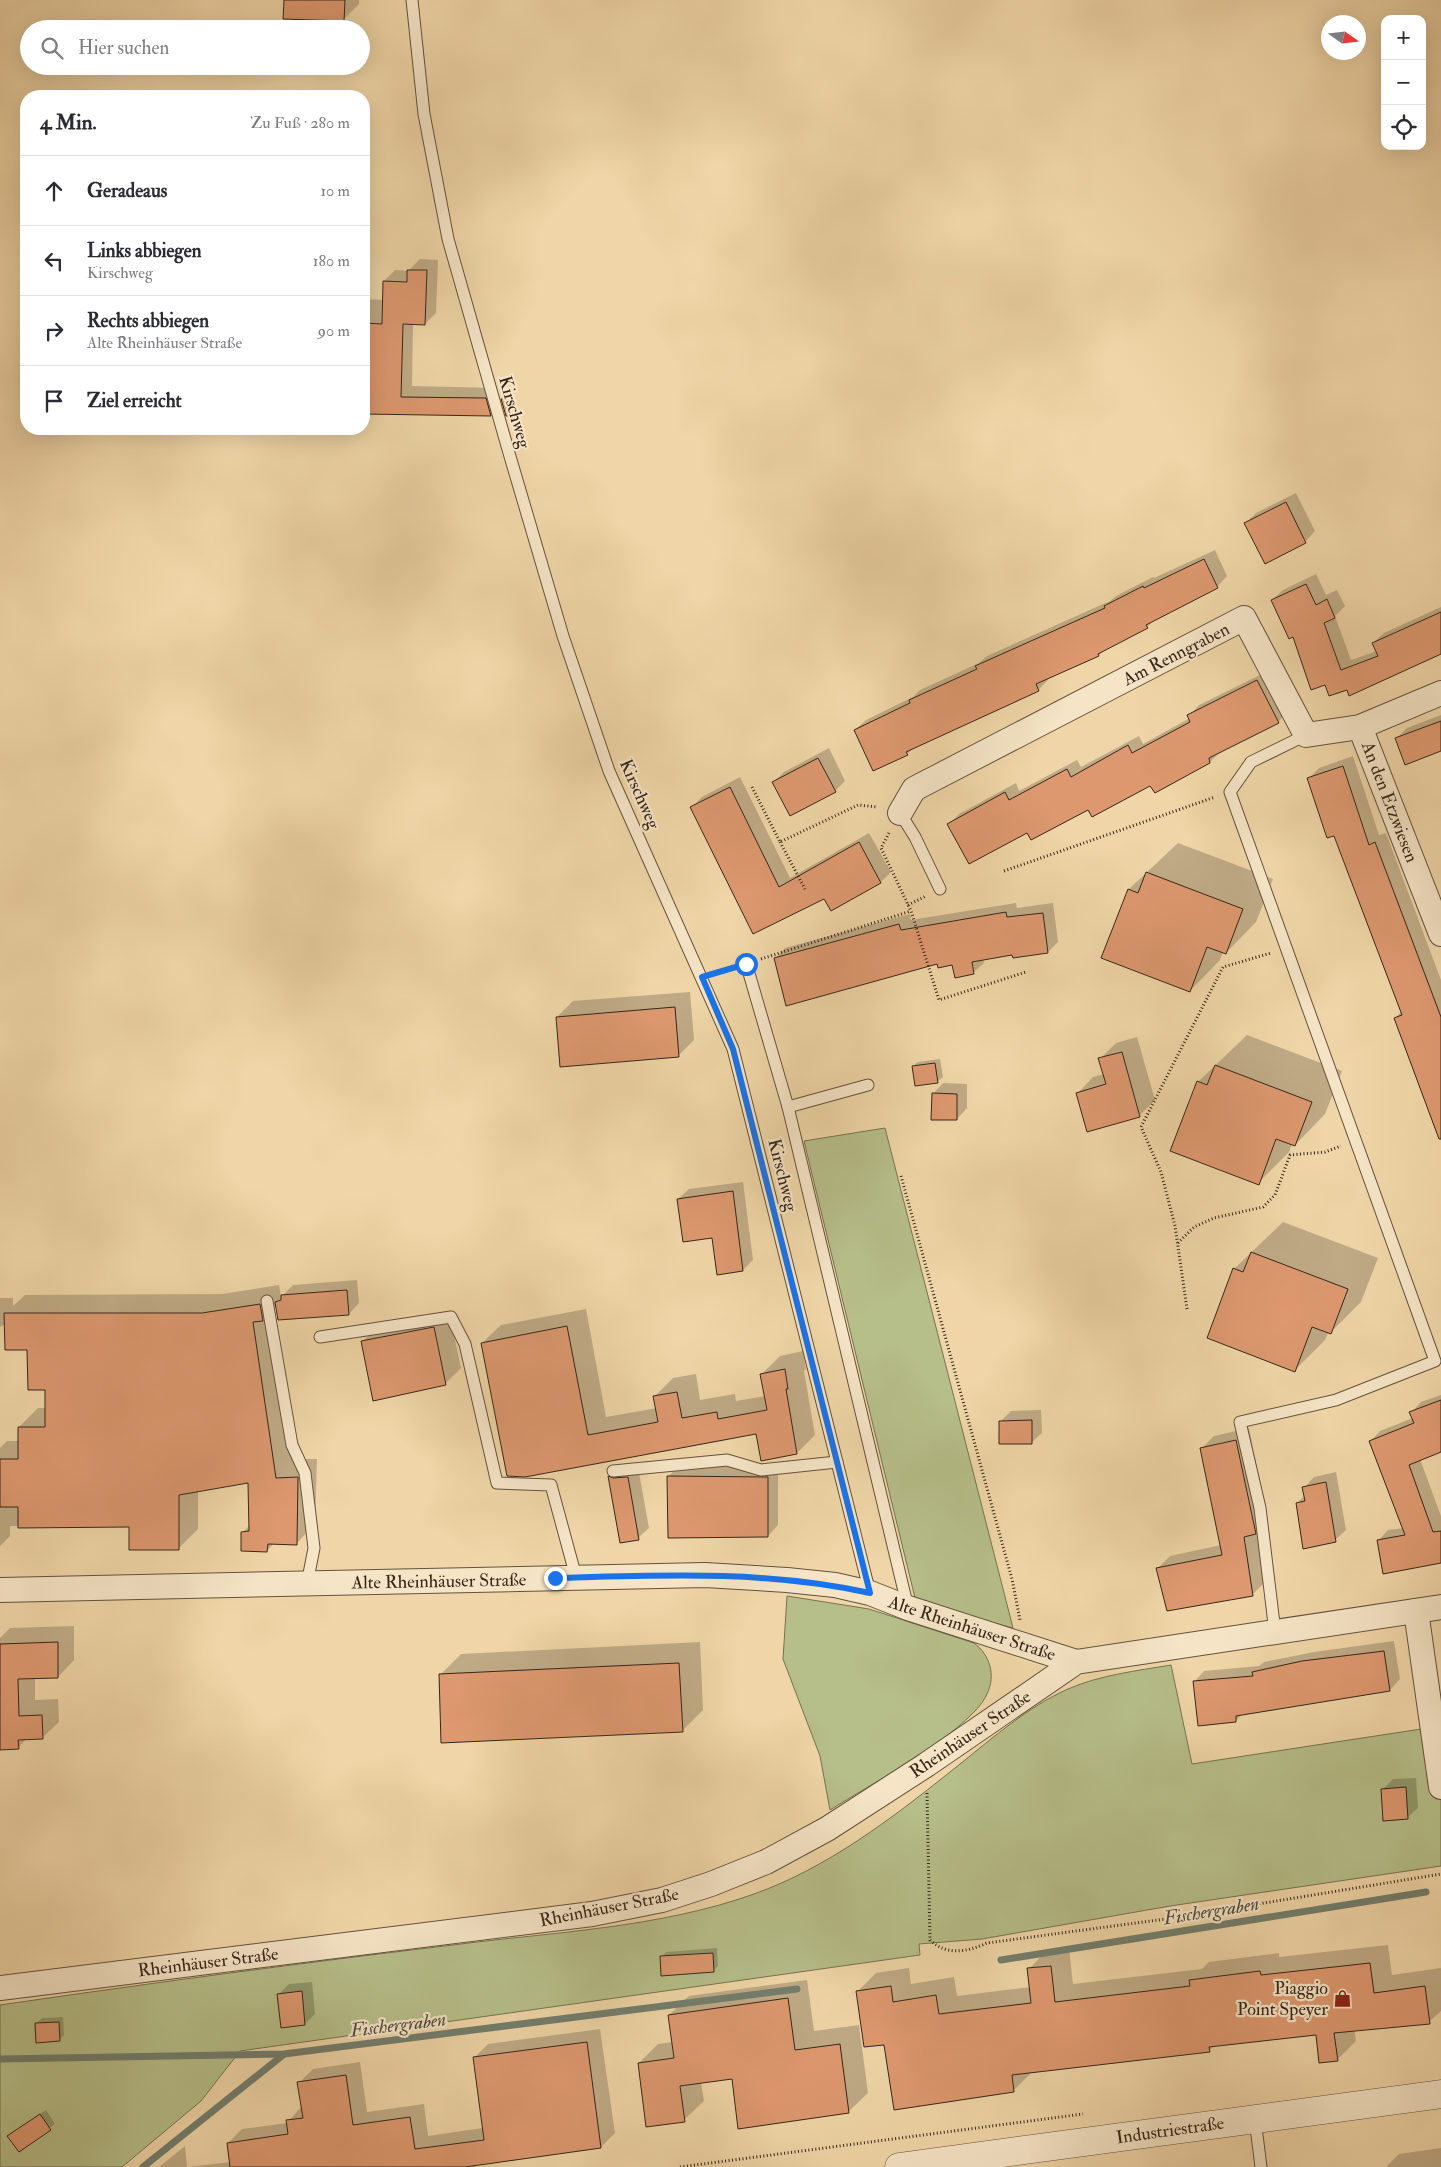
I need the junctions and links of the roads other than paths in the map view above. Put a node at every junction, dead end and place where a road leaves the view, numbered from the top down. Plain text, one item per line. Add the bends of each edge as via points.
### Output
1 (412, 0) edge
2 (1441, 694) edge
3 (1360, 727) junction
4 (1306, 735) junction
5 (900, 813) joint
6 (940, 889) dead end
7 (1441, 934) edge
8 (746, 964) road end
9 (868, 1085) dead end
10 (788, 1107) junction
11 (268, 1301) dead end
12 (320, 1337) dead end
13 (837, 1462) junction
14 (613, 1471) dead end
15 (576, 1577) junction
16 (307, 1584) junction
17 (0, 1590) edge
18 (870, 1593) junction
19 (1441, 1607) edge
20 (908, 1608) junction
21 (1416, 1611) junction
22 (1275, 1632) junction
23 (1076, 1662) junction
24 (1441, 1787) edge
25 (0, 1988) edge
26 (1441, 2094) edge
27 (1256, 2119) junction
28 (899, 2167) edge
29 (1261, 2167) edge

1 - 13 lane, Kirschweg via 424,114 448,239 552,599 609,771 733,1049
2 - 3 street
3 - 4 street
3 - 7 street, An den Etzwiesen
4 - 5 street, Am Renngraben via 1244,618 914,789
4 - 22 lane via 1251,762 1230,792 1435,1361 1336,1400 1240,1422 1260,1508
5 - 6 lane
8 - 10 lane
9 - 10 lane
10 - 20 lane
11 - 16 lane via 292,1445 304,1473 314,1548
12 - 15 lane via 451,1318 466,1344 497,1483 551,1485
13 - 14 lane via 762,1470 727,1460
13 - 18 lane, Kirschweg
15 - 16 street, Alte Rheinhäuser Straße
15 - 18 street, Alte Rheinhäuser Straße via 705,1575 835,1585
16 - 17 street, Alte Rheinhäuser Straße
18 - 20 street, Alte Rheinhäuser Straße
19 - 21 street, Rheinhäuser Straße
20 - 23 street, Alte Rheinhäuser Straße
21 - 22 street, Rheinhäuser Straße
21 - 24 street
22 - 23 street, Rheinhäuser Straße
23 - 25 street, Rheinhäuser Straße via 827,1829 766,1862 662,1900 592,1914
26 - 27 street, Industriestraße
27 - 28 street, Industriestraße
27 - 29 lane

